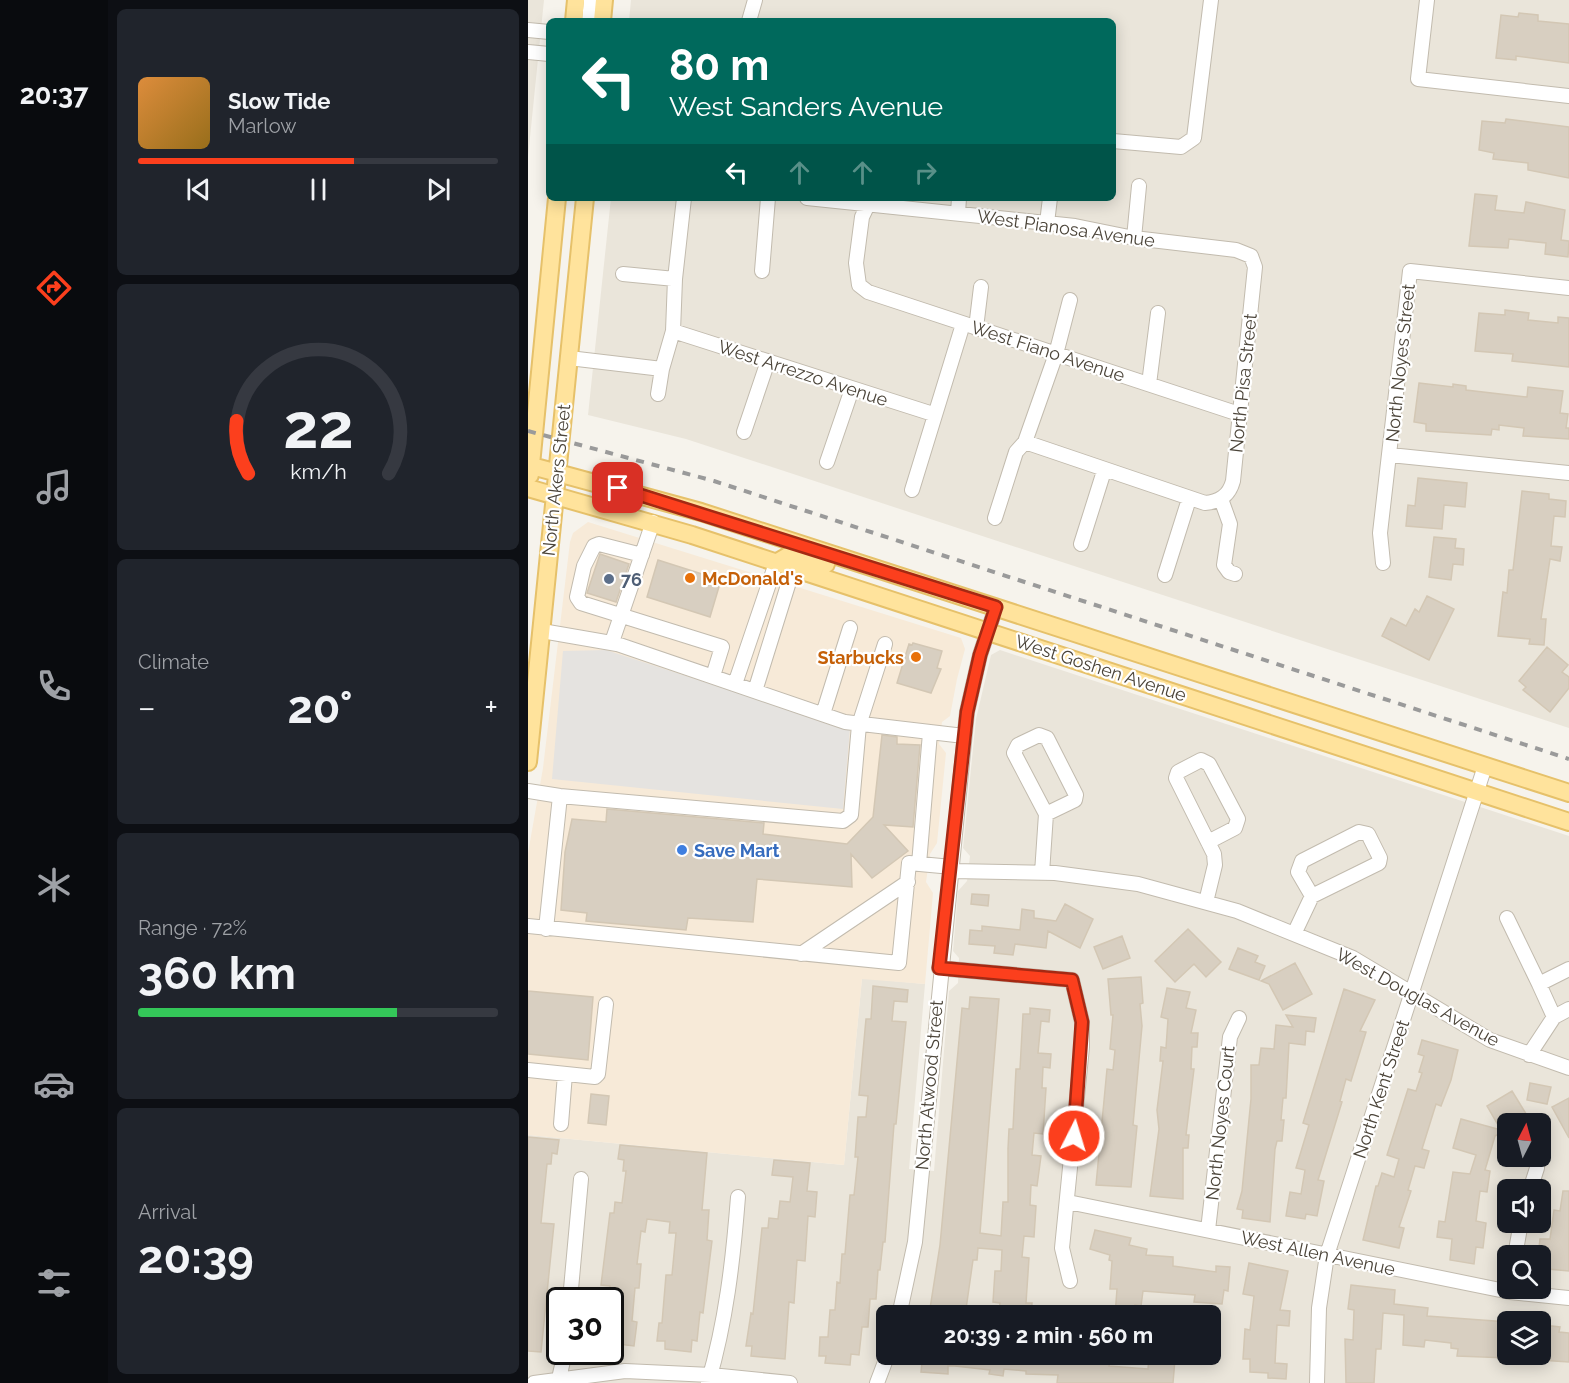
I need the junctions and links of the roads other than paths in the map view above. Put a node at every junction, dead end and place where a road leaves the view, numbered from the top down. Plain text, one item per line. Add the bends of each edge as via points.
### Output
1 (576, 0) edge
2 (591, 0) edge
3 (604, 0) edge
4 (755, 0) edge
5 (1211, 0) edge
6 (1427, 0) edge
7 (574, 18) edge
8 (589, 18) edge
9 (602, 18) edge
10 (749, 18) edge
11 (528, 30) edge
12 (546, 32) edge
13 (528, 52) edge
14 (546, 54) edge
15 (1569, 96) edge
16 (1116, 141) edge
17 (1139, 186) dead end
18 (557, 201) edge
19 (585, 201) edge
20 (684, 201) edge
21 (768, 201) edge
22 (870, 201) edge
23 (960, 201) edge
24 (1050, 201) edge
25 (958, 213) junction
26 (1047, 223) junction
27 (1134, 238) junction
28 (1251, 256) joint
29 (762, 271) dead end
30 (623, 274) dead end
31 (675, 279) junction
32 (981, 287) dead end
33 (1569, 288) edge
34 (1070, 300) dead end
35 (1158, 313) dead end
36 (969, 326) junction
37 (673, 331) junction
38 (1056, 354) junction
39 (569, 358) junction
40 (768, 361) junction
41 (662, 369) junction
42 (1149, 384) junction
43 (852, 389) junction
44 (658, 394) dead end
45 (933, 414) junction
46 (1239, 414) junction
47 (744, 432) dead end
48 (1025, 442) junction
49 (1390, 455) junction
50 (827, 462) dead end
51 (530, 465) edge
52 (557, 471) junction
53 (1104, 471) junction
54 (1569, 473) edge
55 (912, 490) dead end
56 (528, 492) edge
57 (554, 495) junction
58 (1189, 499) junction
59 (1218, 501) junction
60 (994, 518) dead end
61 (653, 522) junction
62 (1081, 544) dead end
63 (642, 555) junction
64 (776, 563) junction
65 (1383, 563) dead end
66 (793, 568) junction
67 (1235, 574) dead end
68 (1165, 575) dead end
69 (936, 588) junction
70 (996, 607) junction
71 (622, 614) junction
72 (850, 628) dead end
73 (542, 631) junction
74 (988, 631) junction
75 (612, 642) junction
76 (885, 644) dead end
77 (713, 676) junction
78 (735, 684) junction
79 (755, 691) junction
80 (823, 714) junction
81 (860, 725) junction
82 (930, 733) junction
83 (964, 736) junction
84 (528, 762) edge
85 (1485, 766) junction
86 (528, 791) edge
87 (1478, 792) junction
88 (1569, 793) edge
89 (560, 796) junction
90 (1046, 814) junction
91 (1569, 822) edge
92 (1208, 842) junction
93 (919, 864) junction
94 (952, 869) junction
95 (1042, 873) junction
96 (908, 882) junction
97 (1312, 896) junction
98 (1206, 902) junction
99 (1507, 918) dead end
100 (528, 927) edge
101 (546, 929) junction
102 (1294, 934) junction
103 (801, 954) junction
104 (939, 968) junction
105 (1569, 969) edge
106 (1539, 984) junction
107 (1412, 993) junction
108 (606, 1004) dead end
109 (1569, 1009) edge
110 (1554, 1017) junction
111 (1239, 1018) dead end
112 (1529, 1055) junction
113 (1569, 1068) edge
114 (528, 1070) edge
115 (565, 1074) junction
116 (561, 1124) dead end
117 (1537, 1168) dead end
118 (581, 1179) dead end
119 (1534, 1179) edge
120 (738, 1197) dead end
121 (1068, 1202) junction
122 (1208, 1230) junction
123 (1327, 1255) junction
124 (1070, 1281) dead end
125 (571, 1287) edge
126 (1497, 1287) edge
127 (1551, 1296) edge
128 (1569, 1298) edge
129 (901, 1305) edge
130 (562, 1365) edge
131 (884, 1365) edge
132 (710, 1379) edge
133 (559, 1381) edge
134 (534, 1383) edge
135 (790, 1383) edge
136 (877, 1383) edge
137 (1317, 1383) edge

1 - 7 main road
2 - 8 street
3 - 9 main road
4 - 10 street
5 - 16 street via 1197,130 1190,143 1169,147
6 - 15 street via 1418,79
11 - 12 street
13 - 14 street
17 - 27 street
18 - 51 main road, North Akers Street
19 - 39 main road, North Akers Street
20 - 31 street
21 - 29 street
22 - 25 street, West Pianosa Avenue
22 - 36 street, West Fiano Avenue via 861,217 856,263 859,285 883,298
23 - 25 street
24 - 26 street
25 - 26 street, West Pianosa Avenue
26 - 27 street, West Pianosa Avenue
27 - 28 street, West Pianosa Avenue via 1236,250
28 - 46 street, North Pisa Street via 1255,267
30 - 31 street
31 - 37 street
32 - 36 street
33 - 49 street, North Noyes Street via 1410,271
34 - 38 street
35 - 42 street
36 - 38 street, West Fiano Avenue
36 - 45 street
37 - 40 street, West Arrezzo Avenue
37 - 41 street
38 - 42 street, West Fiano Avenue
38 - 48 street
39 - 41 street
39 - 52 main road, North Akers Street
40 - 43 street, West Arrezzo Avenue
40 - 47 street
41 - 44 street
42 - 46 street, West Fiano Avenue
43 - 45 street, West Arrezzo Avenue
43 - 50 street
45 - 55 street
46 - 59 street, North Pisa Street via 1233,481 1228,494
48 - 53 street
48 - 60 street via 1016,452
49 - 54 street
49 - 65 street via 1380,533
51 - 52 main road, West Goshen Avenue
51 - 56 main road, North Akers Street
52 - 57 main road, North Akers Street
52 - 69 main road, West Goshen Avenue via 701,512
53 - 58 street
53 - 62 street
56 - 57 main road, West Goshen Avenue
57 - 61 main road, West Goshen Avenue
57 - 73 main road, North Akers Street
58 - 59 street
58 - 68 street
59 - 67 street via 1230,524 1224,565
61 - 63 street
61 - 64 main road, West Goshen Avenue
63 - 71 street
63 - 71 street via 599,544 594,546 584,566 577,597 581,603
64 - 66 main road, West Goshen Avenue
64 - 69 main road via 788,556 808,558 918,593
64 - 78 street
66 - 74 main road, West Goshen Avenue
66 - 79 street
69 - 70 main road, West Goshen Avenue
70 - 74 street, North Atwood Street
70 - 85 main road, West Goshen Avenue
71 - 75 street
71 - 77 street via 722,647
72 - 80 street
73 - 75 street
73 - 84 main road, North Akers Street
74 - 83 street, North Atwood Street via 971,685
74 - 87 main road, West Goshen Avenue
75 - 77 street
76 - 81 street
77 - 78 street
78 - 79 street
79 - 80 street
80 - 81 street
81 - 82 street
81 - 89 street via 851,815 843,821
82 - 83 street
82 - 93 street
83 - 94 street, North Atwood Street
85 - 87 street, North Kent Street
85 - 88 main road, West Goshen Avenue
86 - 89 street
87 - 91 main road, West Goshen Avenue
87 - 107 street, North Kent Street
89 - 101 street
90 - 90 street via 1075,800 1076,795 1047,738 1039,735 1018,745 1014,753
90 - 95 street
92 - 92 street via 1176,778 1178,772 1201,760 1209,764 1238,819 1235,828
92 - 98 street via 1215,865
93 - 94 street, West Douglas Avenue
93 - 96 street via 909,863
94 - 95 street, West Douglas Avenue
94 - 104 street, North Atwood Street
95 - 98 street, West Douglas Avenue via 1138,884
96 - 103 street
96 - 103 street via 899,963
97 - 97 street via 1379,863 1368,834 1359,832 1302,861 1298,872
97 - 102 street
98 - 102 street, West Douglas Avenue via 1237,910
99 - 106 street
100 - 101 street
101 - 103 street
102 - 107 street, West Douglas Avenue via 1353,958
104 - 121 street via 1072,980 1082,1022 1082,1047
104 - 129 street, North Atwood Street via 915,1242
105 - 106 street
106 - 110 street
107 - 112 street, West Douglas Avenue via 1490,1040
107 - 123 street, North Kent Street
108 - 115 street via 598,1074
109 - 110 street
110 - 112 street
111 - 122 street, North Noyes Court via 1230,1037
112 - 113 street, West Douglas Avenue
114 - 115 street
115 - 116 street
117 - 119 street
118 - 125 street
120 - 132 street via 728,1300
121 - 122 street, West Allen Avenue
121 - 124 street via 1062,1248
122 - 123 street, West Allen Avenue
123 - 126 street, West Allen Avenue
123 - 137 street, North Kent Street via 1319,1308
127 - 128 street, West Allen Avenue
130 - 133 street
131 - 136 street
132 - 133 street via 625,1371
132 - 135 street
133 - 134 street

